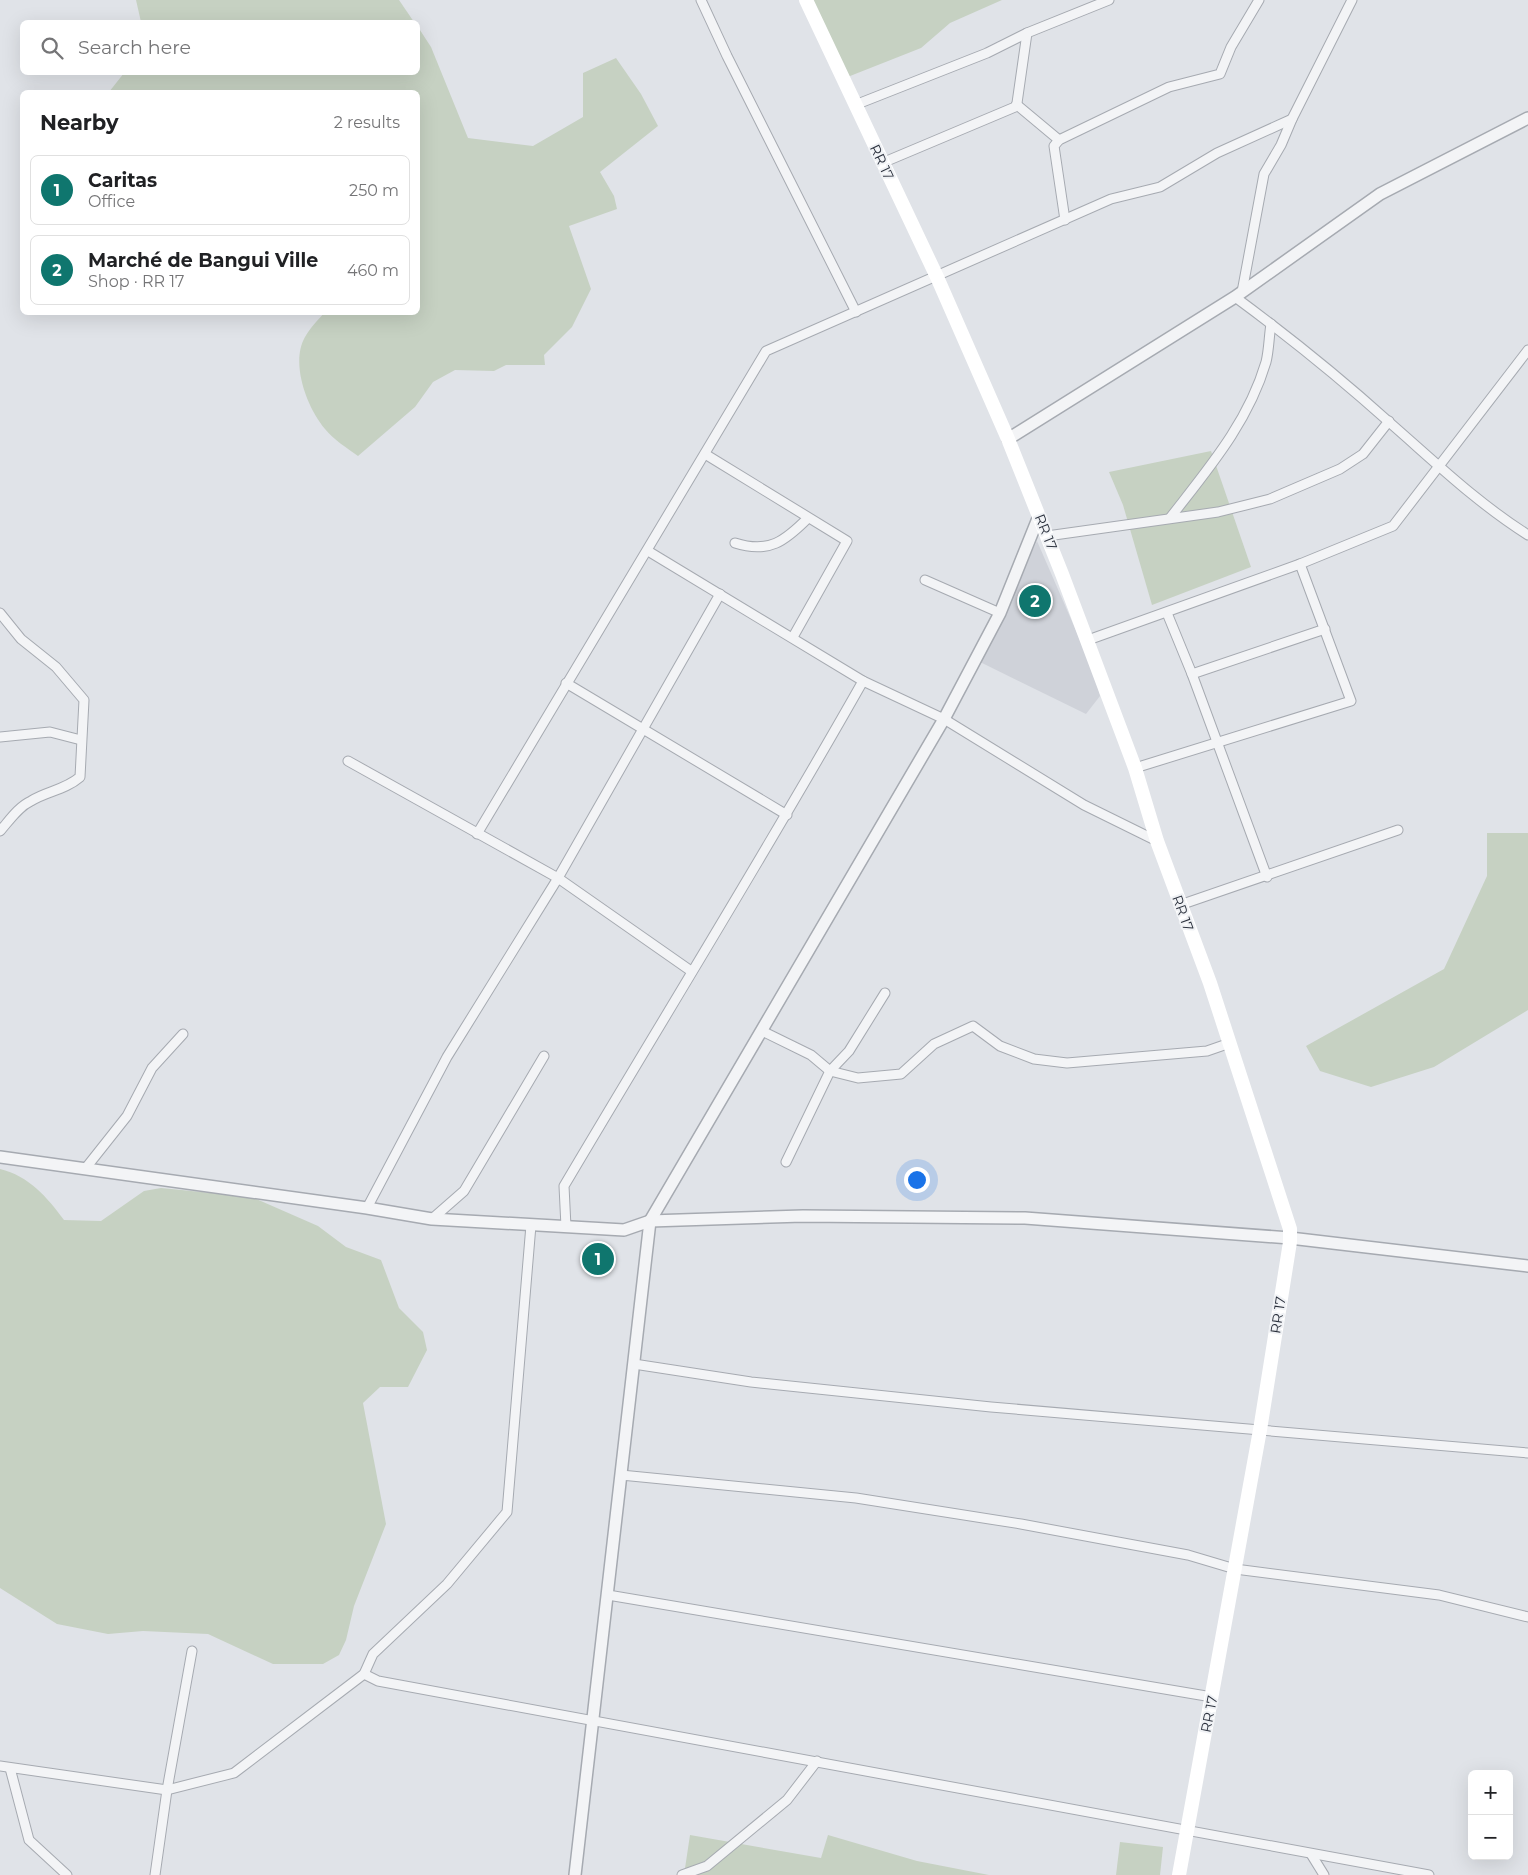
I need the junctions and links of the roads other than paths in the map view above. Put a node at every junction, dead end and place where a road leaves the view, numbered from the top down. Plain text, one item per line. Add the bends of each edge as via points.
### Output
1 (701, 0) edge
2 (806, 0) edge
3 (1109, 0) edge
4 (1259, 0) edge
5 (1352, 0) edge
6 (1027, 33) junction
7 (855, 105) junction
8 (1017, 105) junction
9 (1528, 118) edge
10 (1292, 119) junction
11 (1059, 140) junction
12 (882, 162) junction
13 (1065, 220) junction
14 (937, 277) junction
15 (1238, 294) junction
16 (856, 312) junction
17 (1271, 324) junction
18 (1528, 350) edge
19 (1389, 421) junction
20 (1008, 439) junction
21 (705, 454) junction
22 (1439, 468) junction
23 (1039, 516) junction
24 (808, 518) junction
25 (1170, 518) junction
26 (1528, 535) edge
27 (1048, 536) junction
28 (735, 543) dead end
29 (648, 550) junction
30 (1300, 564) junction
31 (925, 580) dead end
32 (720, 594) junction
33 (0, 613) edge
34 (1000, 613) junction
35 (1167, 613) junction
36 (1326, 628) junction
37 (793, 637) junction
38 (1088, 640) junction
39 (1192, 674) junction
40 (863, 681) junction
41 (566, 684) junction
42 (944, 719) junction
43 (643, 730) junction
44 (0, 737) edge
45 (81, 740) junction
46 (1218, 742) junction
47 (348, 761) dead end
48 (1135, 768) junction
49 (787, 815) junction
50 (1398, 830) dead end
51 (0, 831) edge
52 (477, 834) junction
53 (1158, 840) junction
54 (1267, 877) junction
55 (558, 878) junction
56 (1180, 905) junction
57 (691, 971) junction
58 (884, 993) dead end
59 (762, 1031) junction
60 (183, 1034) dead end
61 (1230, 1043) junction
62 (544, 1056) dead end
63 (830, 1071) junction
64 (0, 1158) edge
65 (786, 1162) dead end
66 (86, 1169) junction
67 (367, 1208) junction
68 (432, 1219) junction
69 (650, 1221) junction
70 (531, 1224) junction
71 (566, 1226) junction
72 (1290, 1238) junction
73 (1528, 1266) edge
74 (634, 1364) junction
75 (1260, 1430) junction
76 (1528, 1453) edge
77 (621, 1475) junction
78 (1235, 1569) junction
79 (608, 1595) junction
80 (1528, 1617) edge
81 (192, 1651) dead end
82 (364, 1674) junction
83 (1212, 1697) junction
84 (592, 1720) junction
85 (817, 1761) junction
86 (5, 1767) edge
87 (167, 1790) junction
88 (1188, 1829) junction
89 (1311, 1854) junction
90 (66, 1875) edge
91 (155, 1875) edge
92 (575, 1875) edge
93 (682, 1875) edge
94 (1179, 1875) edge
95 (1324, 1875) edge
96 (1429, 1875) edge

1 - 16 street
2 - 7 main road, RR 17 / RR 17
3 - 6 street
4 - 11 street via 1231,47 1220,74 1169,87
5 - 10 street
6 - 7 street via 987,53
6 - 8 street
7 - 12 main road, RR 17 / RR 17
8 - 11 street
8 - 12 street
9 - 15 street via 1380,194
10 - 13 street via 1217,153 1160,187 1112,198
10 - 15 street via 1282,145 1262,180
11 - 13 street via 1054,146
12 - 14 main road, RR 17 / RR 17
13 - 14 street
14 - 16 street
14 - 20 main road, RR 17 / RR 17
15 - 17 street
15 - 20 street
16 - 21 street via 766,351
17 - 19 street
17 - 25 street via 1266,360 1246,414 1220,455
18 - 22 street
19 - 22 street
19 - 25 street via 1369,449 1340,469 1270,499 1218,512
20 - 23 main road, RR 17 / RR 17
21 - 24 street
21 - 29 street
22 - 26 street via 1492,512
22 - 30 street via 1393,526
23 - 27 main road, RR 17 / RR 17
23 - 34 street
24 - 28 street via 787,538 774,544 752,548
24 - 37 street via 847,541
25 - 27 street
27 - 38 main road, RR 17 / RR 17
29 - 32 street
29 - 41 street
30 - 35 street
30 - 36 street
31 - 34 street
32 - 37 street
32 - 43 street
33 - 45 street via 21,639 56,667 84,700
34 - 42 street
35 - 38 street
35 - 39 street
36 - 39 street
36 - 46 street via 1351,701
37 - 40 street
38 - 48 main road, RR 17 / RR 17
39 - 46 street
40 - 42 street
40 - 49 street
41 - 43 street
41 - 52 street
42 - 53 street via 1084,805
42 - 59 street
43 - 49 street
43 - 55 street
44 - 45 street via 50,732
45 - 51 street via 80,777 68,787 30,801
46 - 48 street
46 - 54 street
47 - 52 street
48 - 53 main road, RR 17 / RR 17
49 - 57 street
50 - 54 street
52 - 55 street
53 - 56 main road, RR 17 / RR 17
54 - 56 street
55 - 57 street
55 - 67 street via 447,1057
56 - 61 main road, RR 17 / RR 17
57 - 71 street via 564,1186
58 - 63 street via 849,1051
59 - 63 street via 811,1055
59 - 69 street
60 - 66 street via 152,1068 127,1116
61 - 63 street via 1207,1051 1067,1063 1034,1058 1000,1046 973,1026 934,1044 901,1074 858,1078
61 - 72 main road, RR 17 / RR 17 via 1290,1229
62 - 68 street via 464,1191
63 - 65 street
64 - 66 street
66 - 67 street
67 - 68 street
68 - 70 street
69 - 71 street via 624,1230
69 - 72 street via 803,1216 1025,1218
69 - 74 street
70 - 71 street
70 - 82 street via 507,1512 447,1584 373,1654
72 - 73 street
72 - 75 main road, RR 17 / RR 17
74 - 75 street via 750,1382
74 - 77 street
75 - 76 street
75 - 78 main road, RR 17 / RR 17
77 - 78 street via 856,1498 1178,1553
77 - 79 street
78 - 80 street via 1439,1595
78 - 83 main road, RR 17 / RR 17
79 - 83 street
79 - 84 street
81 - 87 street
82 - 84 street via 378,1681
82 - 87 street via 234,1773
83 - 88 main road, RR 17 / RR 17
84 - 85 street
84 - 92 street
85 - 88 street
85 - 93 street via 787,1800 707,1866
86 - 87 street
86 - 90 street via 29,1840
87 - 91 street
88 - 89 street
88 - 94 main road, RR 17 / RR 17
89 - 95 street
89 - 96 street

